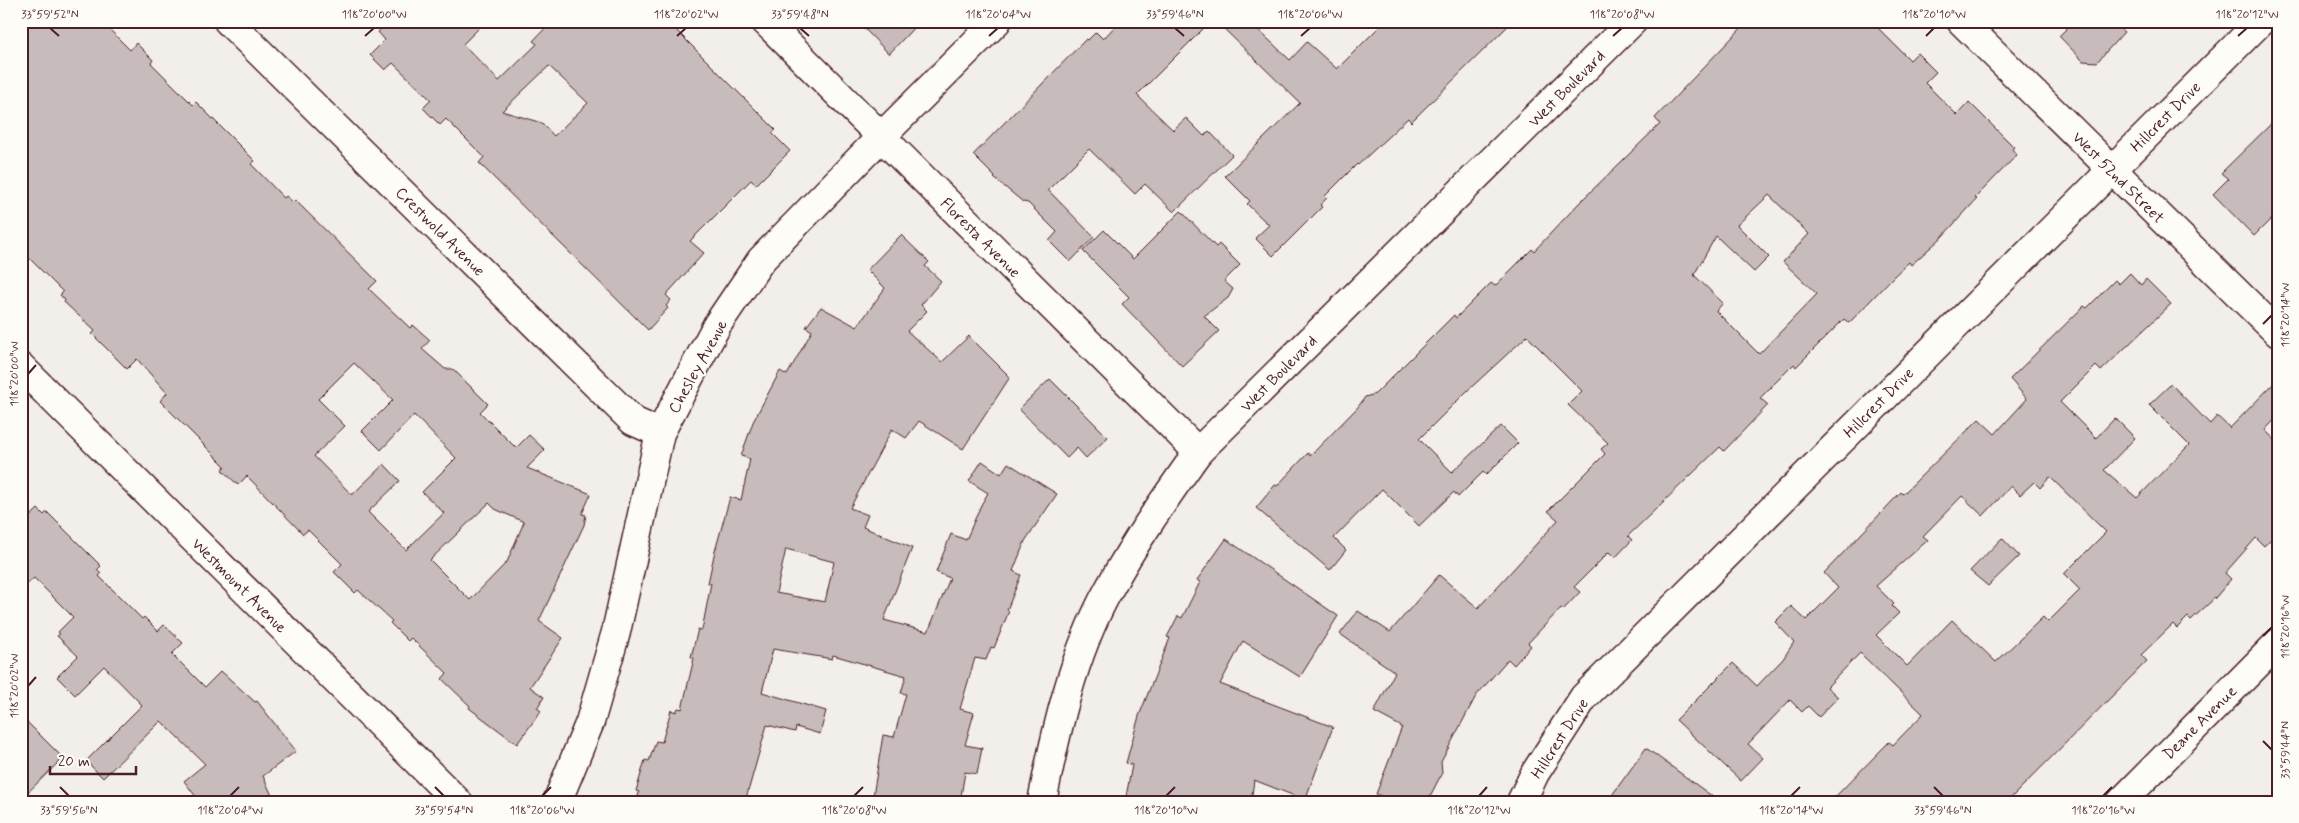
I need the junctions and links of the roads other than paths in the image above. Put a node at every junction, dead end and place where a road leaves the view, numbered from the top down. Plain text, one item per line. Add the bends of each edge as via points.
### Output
1 (228, 21) edge
2 (765, 21) edge
3 (998, 21) edge
4 (1633, 21) edge
5 (1960, 21) edge
6 (2261, 21) edge
7 (881, 137) junction
8 (2110, 169) junction
9 (2278, 333) edge
10 (21, 367) edge
11 (660, 433) junction
12 (1198, 452) junction
13 (2278, 643) edge
14 (458, 802) edge
15 (557, 802) edge
16 (1042, 802) edge
17 (1521, 802) edge
18 (2121, 802) edge

1 - 11 street, Crestwold Avenue via 633,421
2 - 7 street, Floresta Avenue
3 - 7 street, Chesley Avenue
4 - 12 street, West Boulevard
5 - 8 street, West 52nd Street
6 - 8 street, Hillcrest Drive
7 - 11 street, Chesley Avenue via 761,260 717,326
7 - 12 street, Floresta Avenue
8 - 9 street, West 52nd Street
8 - 17 street, Hillcrest Drive via 1584,697 1535,773
10 - 14 street, Westmount Avenue
11 - 15 street, Chesley Avenue via 614,641 590,722
12 - 16 street, West Boulevard via 1153,515 1108,590 1082,651 1058,722
13 - 18 street, Deane Avenue

